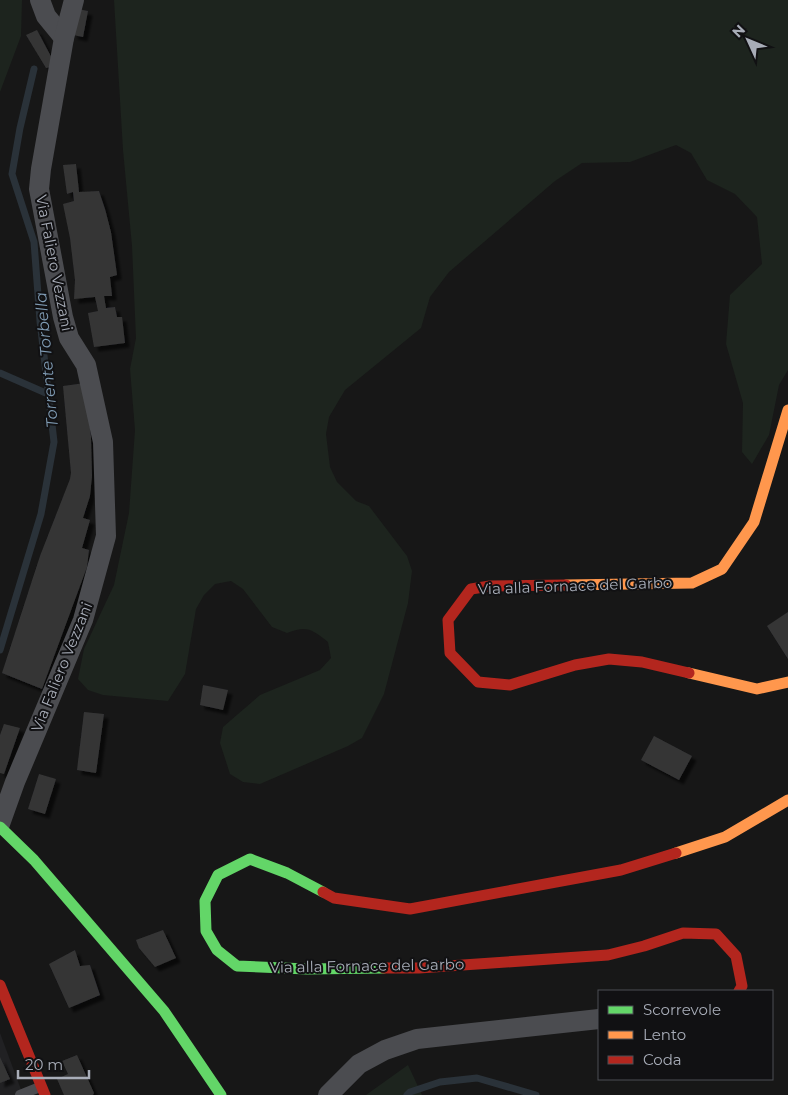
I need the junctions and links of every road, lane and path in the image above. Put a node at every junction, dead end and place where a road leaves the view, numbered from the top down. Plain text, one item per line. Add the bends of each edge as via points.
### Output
1 (40, 0) edge
2 (74, 0) edge
3 (64, 38) junction
4 (788, 410) edge
5 (788, 682) edge
6 (788, 800) edge
7 (0, 826) edge
8 (0, 985) edge
9 (740, 990) edge
10 (598, 1019) edge
11 (44, 1091) edge
12 (20, 1095) edge
13 (221, 1095) edge
14 (328, 1095) edge

1 - 3 street via 46,16
2 - 3 street, Via Faliero Vezzani
3 - 7 street, Via Faliero Vezzani via 39,190 63,317 69,338 86,365 103,442 106,536 84,620 15,782
4 - 5 main road, Via alla Fornace del Garbo via 754,522 722,569 692,583 471,589 448,620 450,653 478,682 510,685 575,665 609,659 642,662 757,689
6 - 9 main road, Via alla Fornace del Garbo via 725,837 621,870 410,909 334,898 287,873 250,859 218,875 205,901 206,931 216,950 238,966 429,968 608,955 683,933 716,934 736,956 742,986
7 - 13 main road via 34,860 164,1011
8 - 11 main road
10 - 14 street via 417,1039 358,1064
11 - 12 lane

